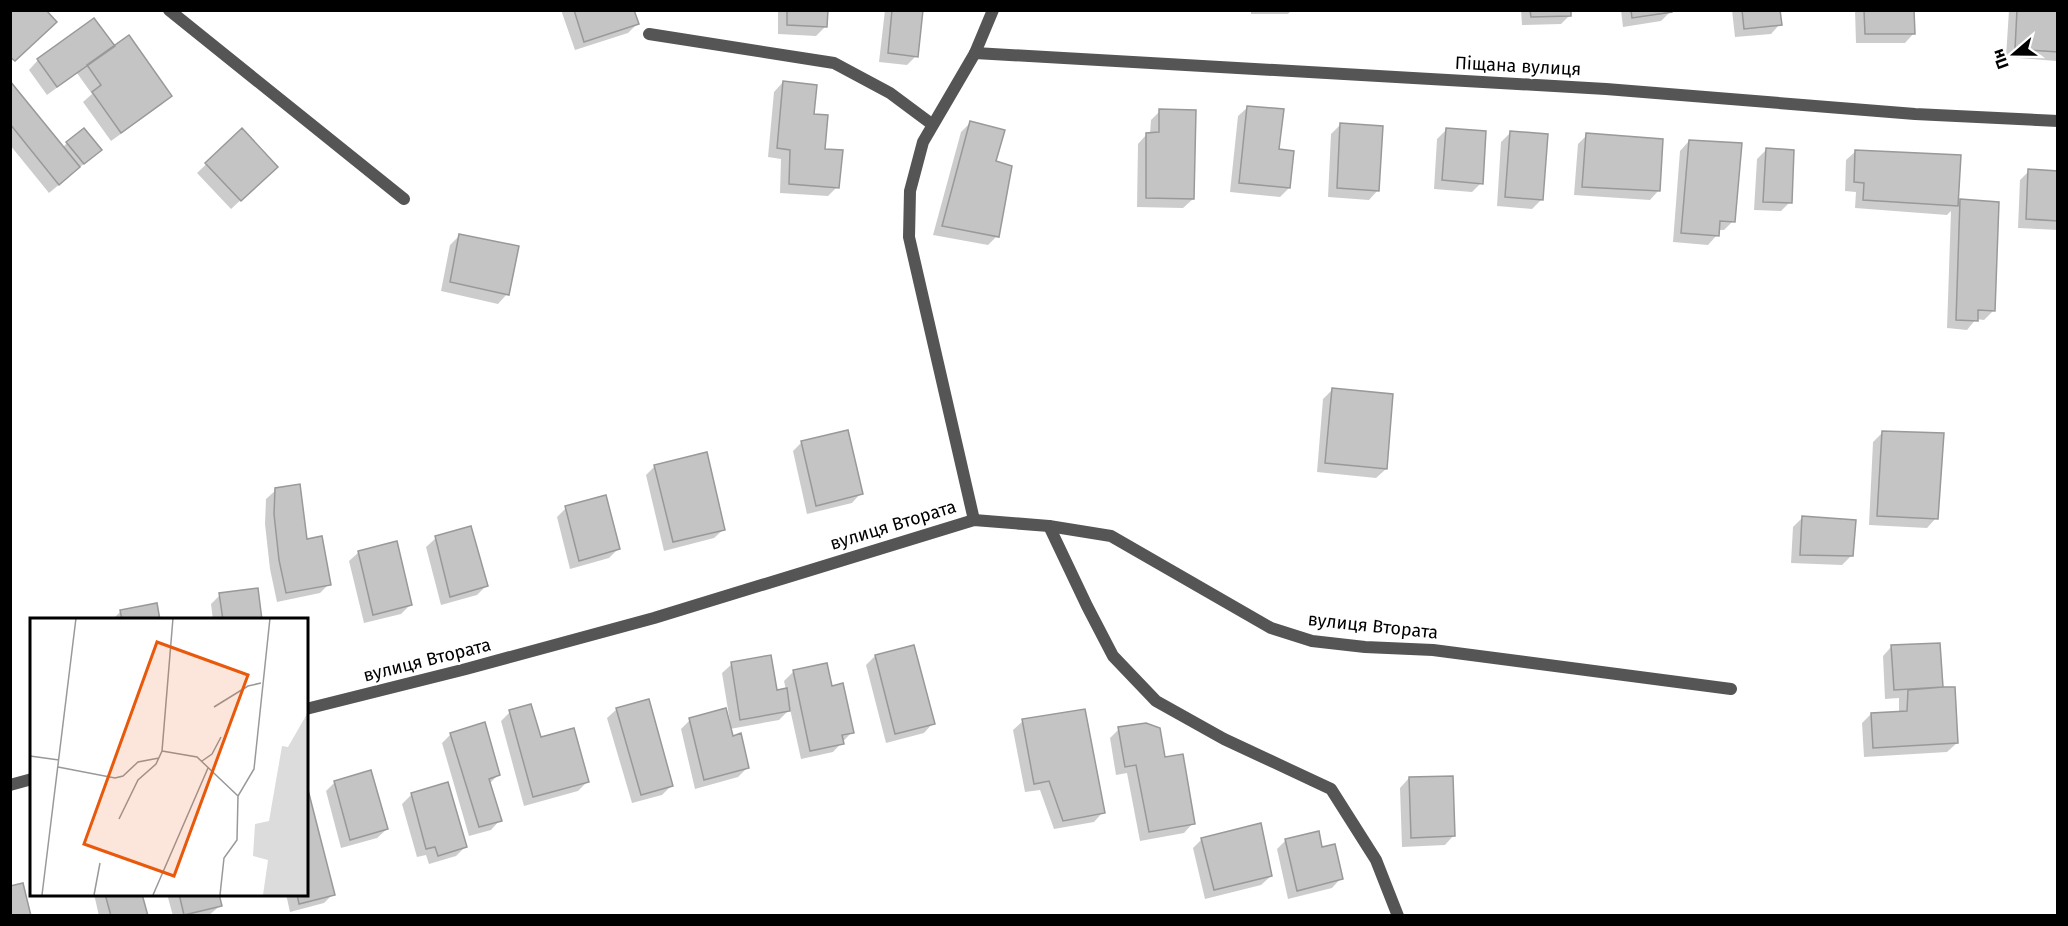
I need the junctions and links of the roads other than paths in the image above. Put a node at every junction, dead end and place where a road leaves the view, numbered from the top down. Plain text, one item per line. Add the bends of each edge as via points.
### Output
1 (169, 10) edge
2 (993, 10) edge
3 (650, 34) dead end
4 (975, 53) junction
5 (2058, 121) edge
6 (933, 125) junction
7 (404, 199) dead end
8 (974, 520) junction
9 (1049, 526) junction
10 (1731, 689) dead end
11 (308, 708) edge
12 (30, 780) edge
13 (10, 785) edge
14 (1398, 915) edge

1 - 7 street
2 - 4 street
3 - 6 street via 834,63 890,93
4 - 5 street, Піщана вулиця
4 - 6 street
6 - 8 street via 923,142 910,191 909,237
8 - 9 street, вулиця Втората
8 - 11 street, вулиця Втората via 654,618
9 - 10 street, вулиця Втората via 1111,536 1271,628 1312,641 1433,650
9 - 14 street via 1113,656 1156,701 1224,739 1331,789 1376,860
12 - 13 street

